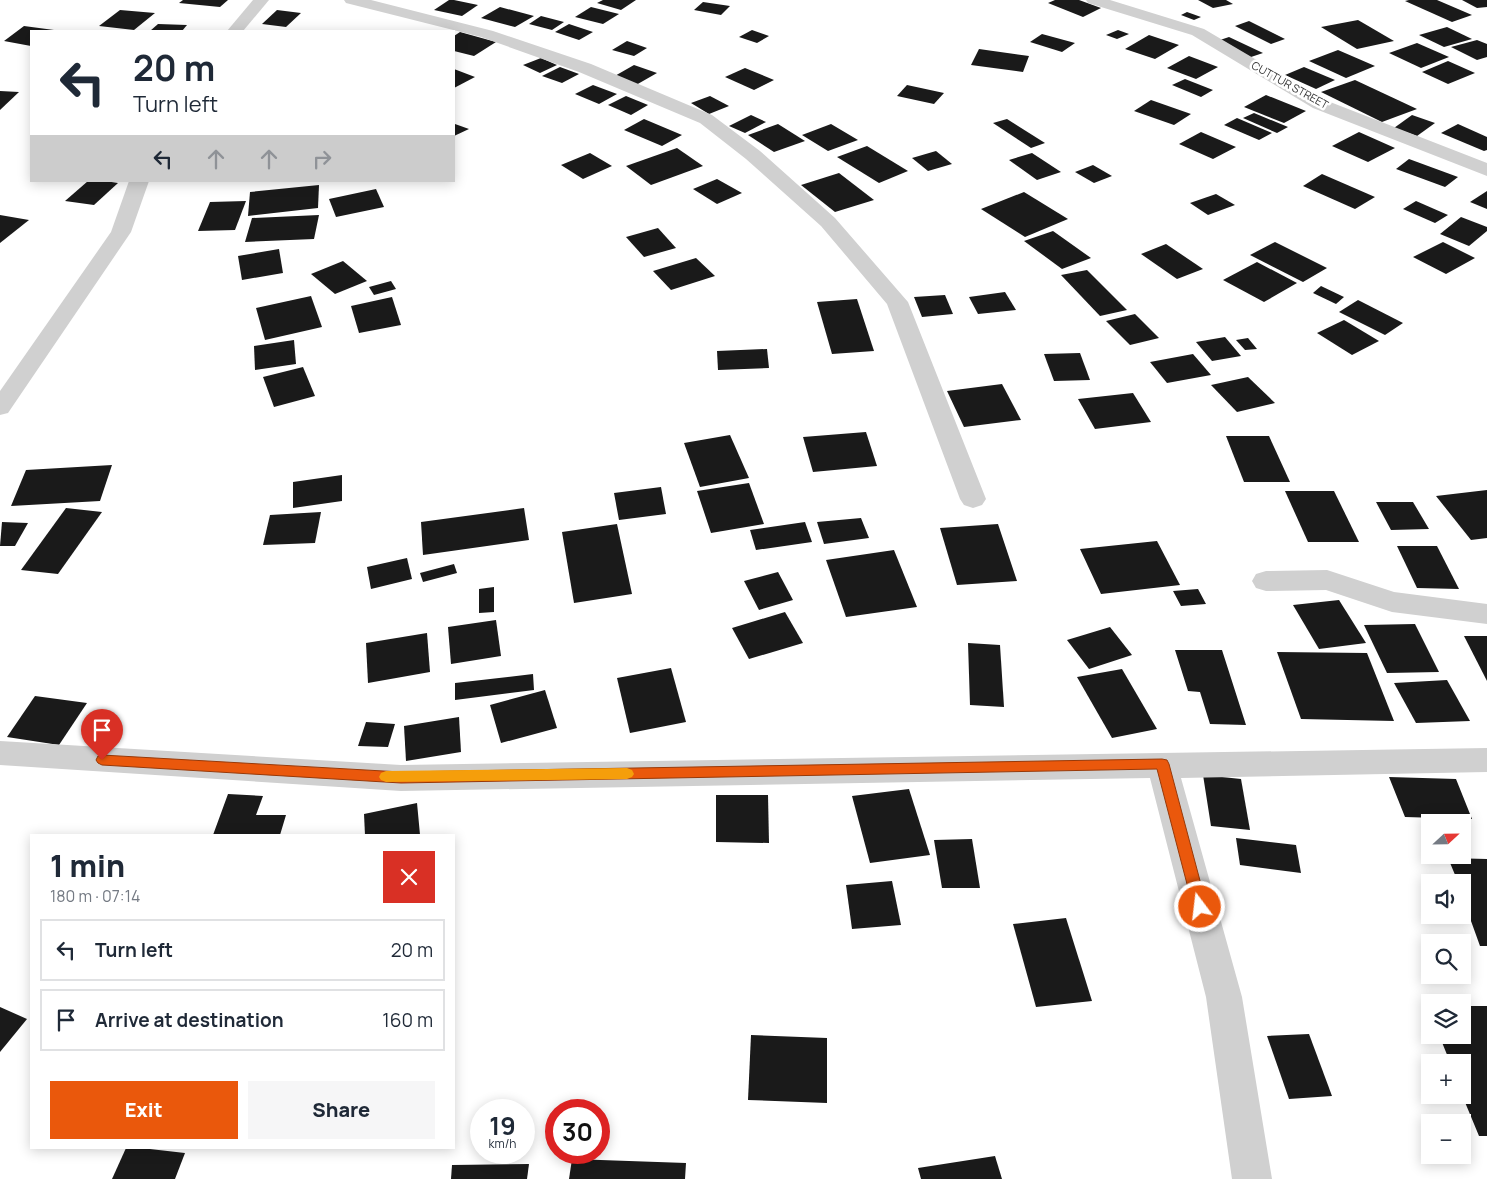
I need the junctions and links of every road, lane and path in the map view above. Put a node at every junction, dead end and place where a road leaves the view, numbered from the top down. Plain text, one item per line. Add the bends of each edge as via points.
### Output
1 (261, 0) edge
2 (352, 0) edge
3 (1094, 0) edge
4 (236, 30) edge
5 (1487, 170) edge
6 (139, 182) edge
7 (0, 408) edge
8 (973, 499) dead end
9 (1266, 581) dead end
10 (1487, 614) edge
11 (0, 753) edge
12 (1487, 760) edge
13 (1162, 764) junction
14 (1252, 1179) edge

1 - 4 street
2 - 8 street via 487,34 585,68 706,119 752,155 828,222 897,302
3 - 5 street, CUTTUR STREET via 1198,32 1320,104
6 - 7 street via 121,232
9 - 10 street via 1327,580 1392,602
11 - 13 street via 401,778
12 - 13 street
13 - 14 street via 1224,997

